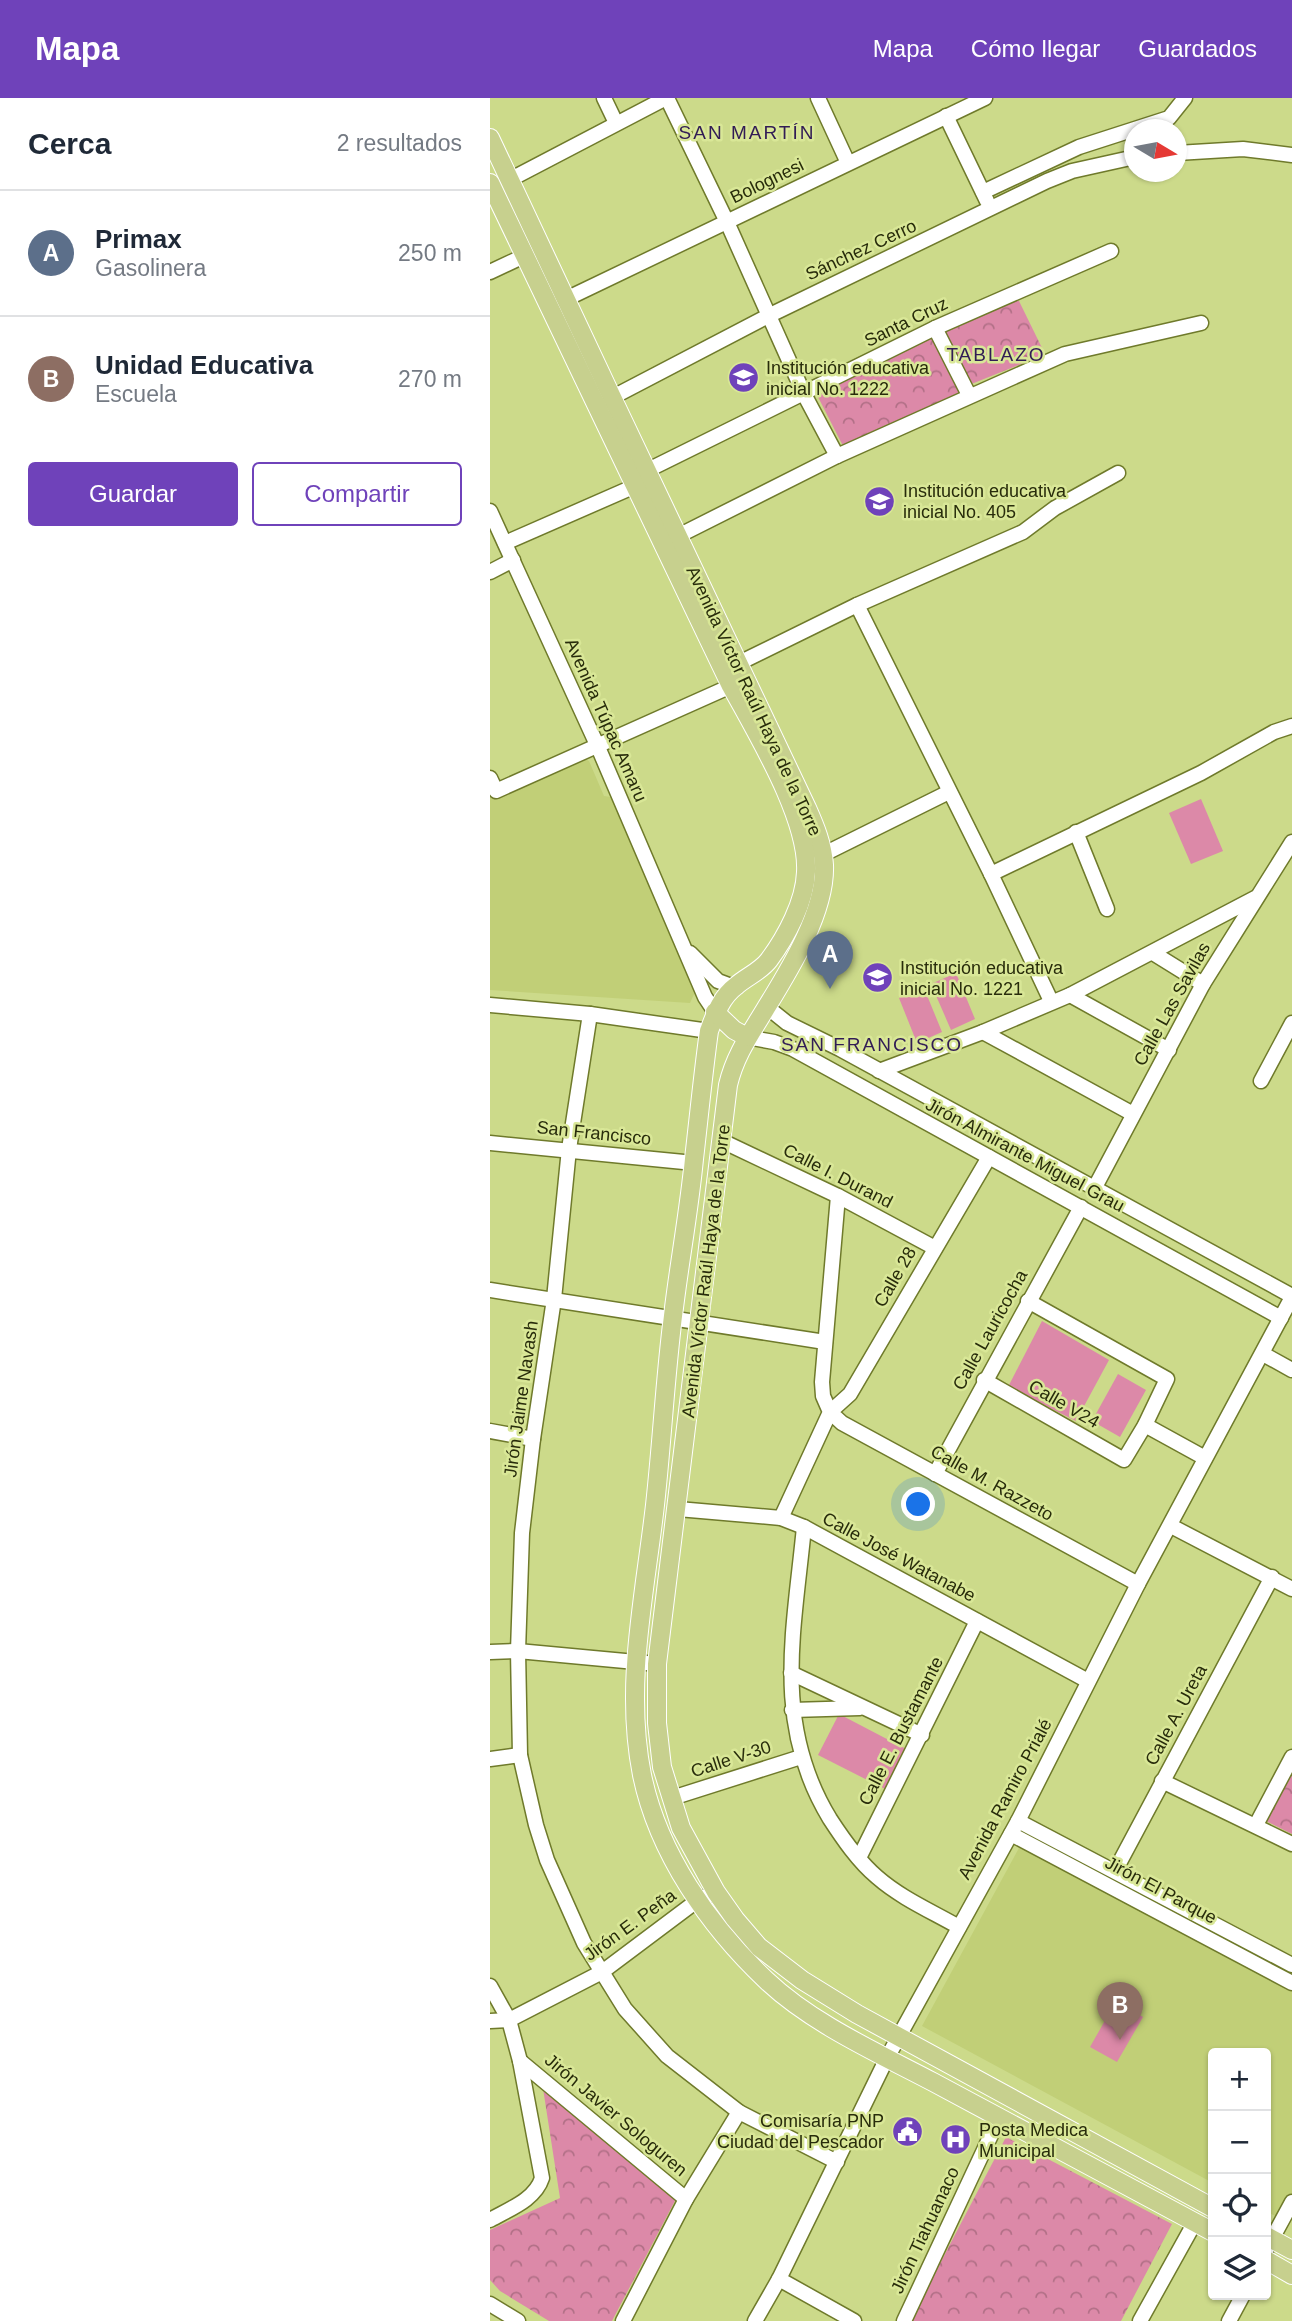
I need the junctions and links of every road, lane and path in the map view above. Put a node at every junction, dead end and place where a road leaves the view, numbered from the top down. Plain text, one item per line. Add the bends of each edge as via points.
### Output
1 (604, 98) edge
2 (666, 98) edge
3 (818, 98) edge
4 (985, 98) edge
5 (1185, 98) edge
6 (946, 116) junction
7 (616, 123) junction
8 (490, 138) edge
9 (1187, 152) edge
10 (1292, 155) edge
11 (1124, 159) edge
12 (848, 163) junction
13 (509, 180) junction
14 (490, 183) edge
15 (984, 192) junction
16 (990, 209) junction
17 (727, 222) junction
18 (1111, 251) dead end
19 (524, 256) junction
20 (490, 272) edge
21 (566, 299) junction
22 (768, 316) junction
23 (1201, 323) dead end
24 (934, 328) junction
25 (804, 394) junction
26 (969, 395) junction
27 (611, 398) junction
28 (837, 456) junction
29 (1118, 472) dead end
30 (643, 479) junction
31 (490, 511) edge
32 (678, 536) junction
33 (505, 543) junction
34 (513, 560) junction
35 (490, 572) edge
36 (857, 605) junction
37 (738, 663) junction
38 (731, 687) junction
39 (1291, 726) edge
40 (598, 747) junction
41 (490, 778) edge
42 (948, 792) junction
43 (1076, 832) junction
44 (1292, 842) edge
45 (822, 855) junction
46 (991, 874) junction
47 (1255, 898) junction
48 (1107, 909) dead end
49 (684, 947) junction
50 (1153, 953) junction
51 (1203, 984) junction
52 (734, 987) junction
53 (1070, 995) junction
54 (1051, 1001) junction
55 (490, 1005) edge
56 (767, 1007) junction
57 (715, 1012) junction
58 (590, 1014) junction
59 (1292, 1023) edge
60 (709, 1031) junction
61 (983, 1032) junction
62 (747, 1037) junction
63 (1169, 1050) junction
64 (878, 1071) junction
65 (1261, 1082) dead end
66 (1133, 1114) junction
67 (722, 1141) junction
68 (490, 1143) edge
69 (569, 1149) junction
70 (989, 1157) junction
71 (694, 1163) junction
72 (1094, 1189) junction
73 (838, 1196) junction
74 (1081, 1207) junction
75 (934, 1248) junction
76 (490, 1290) edge
77 (1292, 1297) edge
78 (554, 1299) junction
79 (1028, 1301) junction
80 (1281, 1318) junction
81 (673, 1319) junction
82 (700, 1324) junction
83 (825, 1342) junction
84 (1263, 1354) junction
85 (1292, 1370) edge
86 (984, 1380) junction
87 (830, 1412) junction
88 (1145, 1425) junction
89 (490, 1432) edge
90 (533, 1439) junction
91 (1205, 1458) junction
92 (935, 1474) junction
93 (678, 1509) junction
94 (782, 1518) junction
95 (1171, 1526) junction
96 (804, 1527) junction
97 (1272, 1577) junction
98 (1138, 1584) junction
99 (1292, 1589) edge
100 (977, 1621) junction
101 (518, 1651) junction
102 (490, 1652) edge
103 (636, 1664) junction
104 (657, 1664) junction
105 (791, 1672) junction
106 (1088, 1681) junction
107 (865, 1708) junction
108 (792, 1710) junction
109 (922, 1735) junction
110 (520, 1755) junction
111 (801, 1757) junction
112 (1292, 1757) edge
113 (490, 1759) edge
114 (1162, 1781) junction
115 (672, 1798) junction
116 (1255, 1825) junction
117 (1014, 1827) junction
118 (1292, 1844) edge
119 (859, 1858) junction
120 (1115, 1871) junction
121 (716, 1892) junction
122 (698, 1900) junction
123 (959, 1927) junction
124 (1292, 1965) edge
125 (602, 1972) junction
126 (1292, 1983) edge
127 (490, 1986) edge
128 (509, 2020) junction
129 (490, 2021) edge
130 (898, 2037) junction
131 (887, 2058) junction
132 (520, 2060) junction
133 (739, 2112) junction
134 (999, 2118) junction
135 (837, 2162) junction
136 (687, 2199) junction
137 (1292, 2202) edge
138 (1208, 2205) edge
139 (490, 2220) edge
140 (1195, 2222) junction
141 (1208, 2229) edge
142 (1271, 2237) edge
143 (1271, 2243) edge
144 (1292, 2250) edge
145 (1271, 2263) edge
146 (1292, 2274) edge
147 (779, 2279) junction
148 (1240, 2300) edge
149 (491, 2307) edge
150 (518, 2321) edge
151 (623, 2321) edge
152 (755, 2321) edge
153 (854, 2321) edge
154 (904, 2321) edge
155 (1140, 2321) edge
156 (1229, 2321) edge

1 - 7 street
2 - 7 street
2 - 17 street
3 - 12 street
4 - 6 street, Bolognesi
5 - 15 street via 1169,118 1079,147
6 - 12 street, Bolognesi
6 - 15 street
7 - 13 street
8 - 13 main road, Avenida Víctor Raúl Haya de la Torre
9 - 10 street via 1243,149
11 - 16 street, Sánchez Cerro via 1072,171
12 - 17 street, Bolognesi
13 - 21 main road, Avenida Víctor Raúl Haya de la Torre
14 - 19 main road, Avenida Víctor Raúl Haya de la Torre
15 - 16 street
16 - 22 street, Sánchez Cerro
17 - 21 street, Bolognesi
17 - 22 street
18 - 24 street, Santa Cruz
19 - 20 street
19 - 30 main road, Avenida Víctor Raúl Haya de la Torre
21 - 27 main road, Avenida Víctor Raúl Haya de la Torre
22 - 25 street
22 - 27 street, Sánchez Cerro
23 - 26 street via 1065,354
24 - 25 street, Santa Cruz
24 - 26 street
25 - 28 street
25 - 30 street, Santa Cruz
26 - 28 street
27 - 30 main road, Avenida Víctor Raúl Haya de la Torre
28 - 32 street
29 - 36 street via 1055,508 1023,533
30 - 32 main road, Avenida Víctor Raúl Haya de la Torre
30 - 33 street, Santa Cruz
30 - 38 main road, Avenida Víctor Raúl Haya de la Torre
31 - 33 street, Avenida Túpac Amaru
32 - 37 main road, Avenida Víctor Raúl Haya de la Torre
33 - 34 street, Avenida Túpac Amaru
34 - 35 street
34 - 40 street, Avenida Túpac Amaru
36 - 37 street
36 - 42 street
37 - 45 main road, Avenida Víctor Raúl Haya de la Torre via 807,808
38 - 40 street
38 - 52 main road, Avenida Víctor Raúl Haya de la Torre via 769,757 804,842 806,859 802,893 776,950 766,964
39 - 43 street
40 - 41 street via 496,791
40 - 49 street, Avenida Túpac Amaru
42 - 45 street
42 - 46 street
43 - 46 street
43 - 48 street
44 - 47 street, Calle Las Savilas
45 - 56 main road, Avenida Víctor Raúl Haya de la Torre via 821,890 811,928
46 - 54 street
47 - 50 street
47 - 51 street, Calle Las Savilas
49 - 52 street, Avenida Túpac Amaru via 718,981
49 - 57 street, Avenida Túpac Amaru
50 - 51 street
50 - 53 street
51 - 63 street, Calle Las Savilas
52 - 56 main road via 756,991
52 - 57 main road, Avenida Víctor Raúl Haya de la Torre
53 - 54 street
53 - 63 street
54 - 61 street
55 - 58 street
56 - 62 main road, Avenida Víctor Raúl Haya de la Torre
56 - 64 street, Jirón Almirante Miguel Grau
57 - 60 main road, Avenida Víctor Raúl Haya de la Torre
57 - 62 main road
58 - 60 street
58 - 69 street, Jirón Jaime Navash
59 - 65 street
60 - 71 main road, Avenida Víctor Raúl Haya de la Torre
61 - 64 street
61 - 66 street
62 - 67 main road, Avenida Víctor Raúl Haya de la Torre via 732,1070
62 - 70 street, Jirón Almirante Miguel Grau via 793,1049
63 - 66 street, Calle Las Savilas
64 - 72 street, Jirón Almirante Miguel Grau
66 - 72 street, Calle Las Savilas
67 - 73 street, Calle I. Durand
67 - 82 main road, Avenida Víctor Raúl Haya de la Torre
68 - 69 street, San Francisco
69 - 71 street, San Francisco
69 - 78 street, Jirón Jaime Navash
70 - 74 street, Jirón Almirante Miguel Grau
70 - 75 street, Calle 28
71 - 81 main road, Avenida Víctor Raúl Haya de la Torre
72 - 77 street, Jirón Almirante Miguel Grau
73 - 75 street, Calle I. Durand
73 - 83 street
74 - 79 street, Calle Lauricocha
74 - 80 street, Jirón Almirante Miguel Grau
75 - 87 street, Calle 28 via 850,1394
76 - 78 street
77 - 80 street, Avenida Ramiro Prialé
78 - 81 street
78 - 90 street, Jirón Jaime Navash
79 - 86 street, Calle Lauricocha
79 - 88 street via 1167,1379
80 - 84 street, Avenida Ramiro Prialé
81 - 82 street
81 - 103 main road, Avenida Víctor Raúl Haya de la Torre
82 - 83 street
82 - 93 main road, Avenida Víctor Raúl Haya de la Torre
83 - 87 street via 823,1396
84 - 85 street
84 - 91 street, Avenida Ramiro Prialé
86 - 88 street, Calle V24 via 1124,1460
86 - 92 street, Calle Lauricocha
87 - 92 street, Calle M. Razzeto
87 - 94 street, Calle 28
88 - 91 street
89 - 90 street
90 - 101 street, Jirón Jaime Navash via 522,1533
91 - 95 street, Avenida Ramiro Prialé
92 - 98 street, Calle M. Razzeto
93 - 94 street, Calle José Watanabe
93 - 104 main road, Avenida Víctor Raúl Haya de la Torre
94 - 96 street, Calle José Watanabe
95 - 97 street
95 - 98 street, Avenida Ramiro Prialé
96 - 100 street, Calle José Watanabe
96 - 105 street
97 - 99 street
97 - 114 street, Calle A. Ureta
98 - 106 street, Avenida Ramiro Prialé
100 - 106 street, Calle José Watanabe
100 - 109 street, Calle E. Bustamante
101 - 102 street
101 - 103 street
101 - 110 street, Jirón Jaime Navash
103 - 104 street
103 - 122 main road, Avenida Víctor Raúl Haya de la Torre via 635,1714 650,1807
104 - 115 main road, Avenida Víctor Raúl Haya de la Torre via 657,1723 662,1767
105 - 107 street
105 - 108 street
106 - 117 street, Avenida Ramiro Prialé
107 - 108 street
107 - 109 street
108 - 111 street
109 - 119 street, Calle E. Bustamante
110 - 113 street
110 - 125 street, Jirón Jaime Navash via 547,1860
111 - 115 street, Calle V-30
111 - 119 street via 823,1807
112 - 116 street
114 - 116 street
114 - 120 street, Calle A. Ureta
115 - 121 main road, Avenida Víctor Raúl Haya de la Torre via 681,1828
116 - 118 street
117 - 120 street, Jirón El Parque
117 - 123 street, Avenida Ramiro Prialé
117 - 126 street, Jirón El Parque
119 - 123 street via 892,1889
120 - 124 street, Jirón El Parque
121 - 122 street, Jirón E. Peña
121 - 130 main road, Avenida Víctor Raúl Haya de la Torre via 766,1953
122 - 125 street, Jirón E. Peña
122 - 131 main road, Avenida Víctor Raúl Haya de la Torre via 768,1982 795,2004
123 - 130 street, Avenida Ramiro Prialé
125 - 128 street, Jirón E. Peña
125 - 133 street, Jirón Jaime Navash via 625,2009 667,2056
127 - 128 street
128 - 129 street, Jirón E. Peña
128 - 132 street
130 - 131 street, Avenida Ramiro Prialé
130 - 138 main road, Avenida Víctor Raúl Haya de la Torre
131 - 134 main road, Avenida Víctor Raúl Haya de la Torre
131 - 135 street, Avenida Ramiro Prialé
132 - 136 street, Jirón Javier Sologuren
132 - 139 street via 541,2178 532,2195
133 - 135 street, Jirón Jaime Navash
133 - 136 street
134 - 140 main road, Avenida Víctor Raúl Haya de la Torre
134 - 154 street, Jirón Tiahuanaco
135 - 147 street, Avenida Ramiro Prialé
136 - 151 street
137 - 142 street
140 - 141 main road, Avenida Víctor Raúl Haya de la Torre
140 - 155 street
143 - 144 main road
145 - 146 main road
147 - 152 street, Avenida Ramiro Prialé
147 - 153 street
148 - 156 street
149 - 150 street

